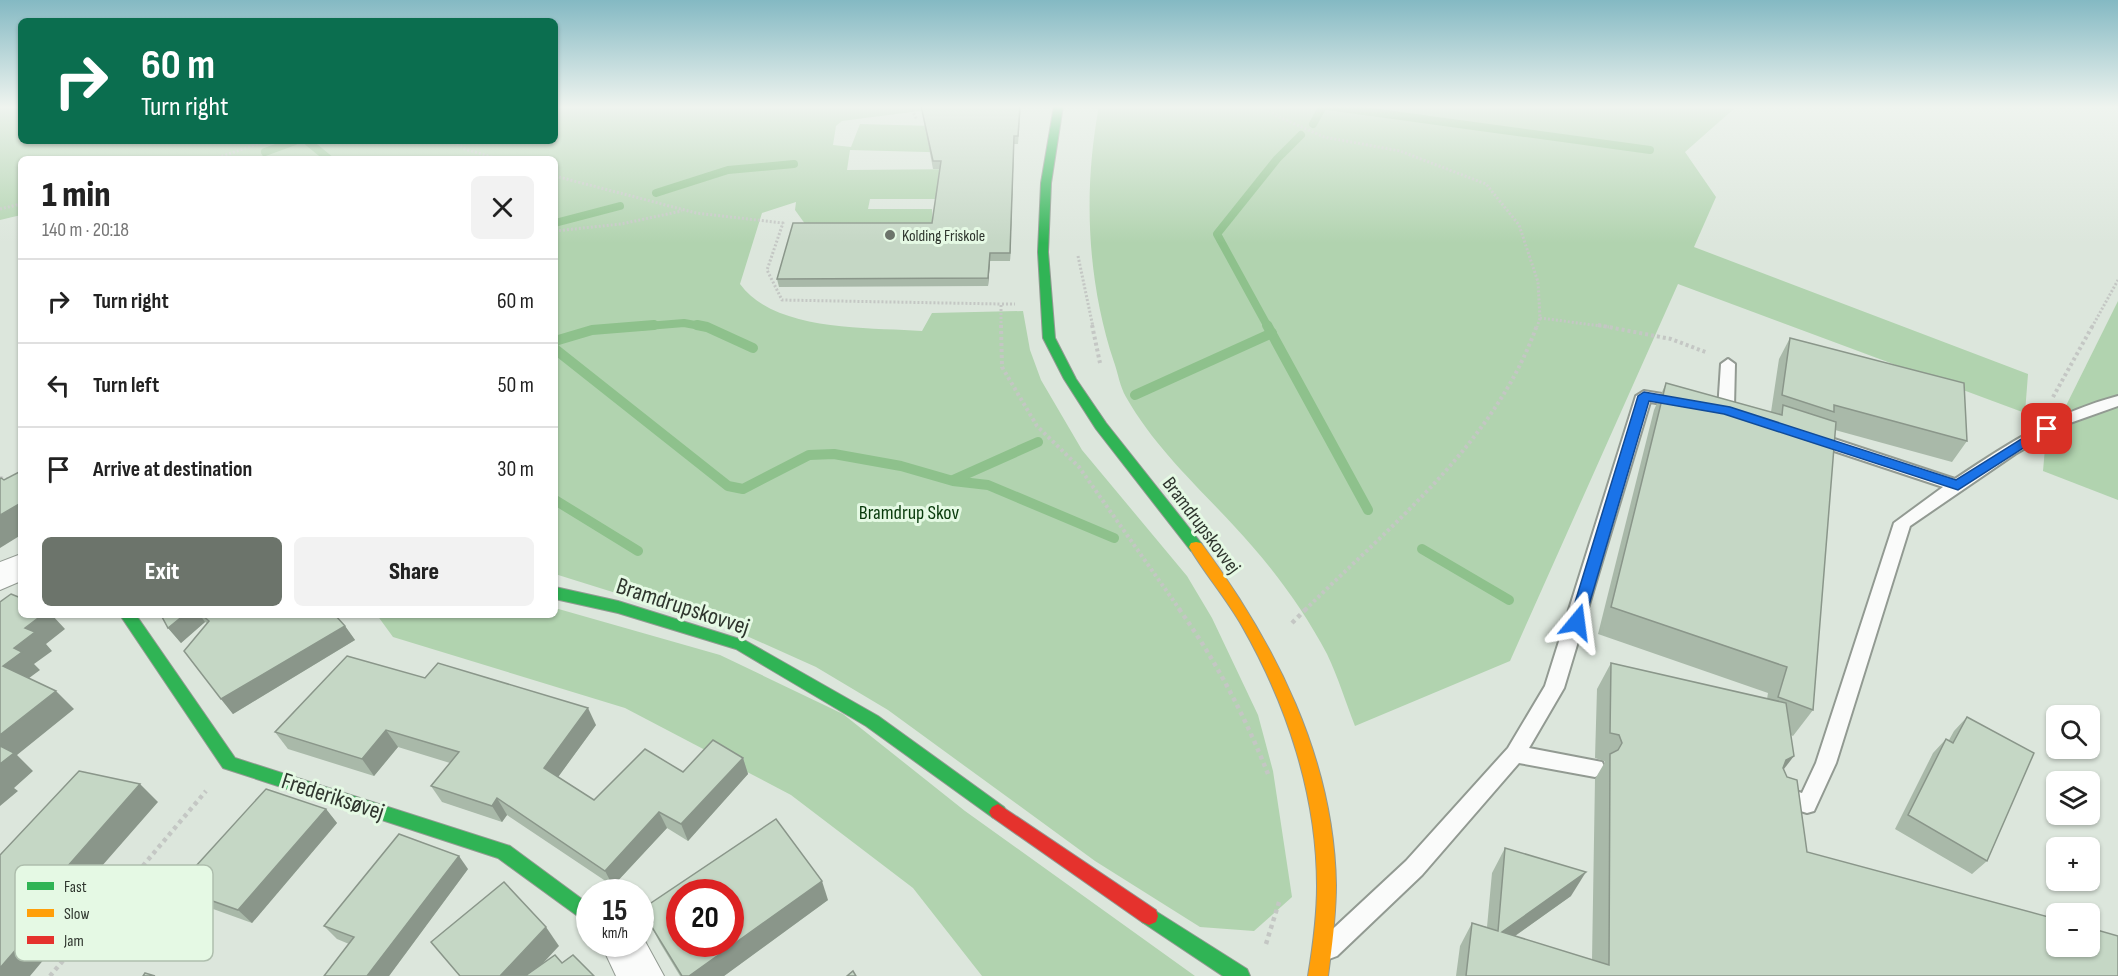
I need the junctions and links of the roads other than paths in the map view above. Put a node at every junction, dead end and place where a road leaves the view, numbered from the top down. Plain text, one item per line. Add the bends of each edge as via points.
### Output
1 (1051, 152) edge
2 (1728, 364) road end
3 (2118, 401) edge
4 (1714, 408) junction
5 (1748, 417) edge
6 (1803, 435) edge
7 (1958, 486) junction
8 (18, 568) edge
9 (0, 577) edge
10 (558, 594) edge
11 (131, 618) edge
12 (1515, 754) junction
13 (1595, 768) dead end
14 (1775, 794) edge
15 (576, 906) edge
16 (1322, 954) junction
17 (630, 957) edge
18 (641, 976) edge
19 (1240, 976) edge
20 (1318, 976) edge

1 - 16 street, Bramdrupskovvej via 1043,252 1049,338 1101,426 1207,561 1260,640 1300,731 1318,798 1326,873
2 - 4 lane
3 - 7 lane via 2062,420
4 - 5 lane
4 - 12 lane via 1644,396 1554,688
6 - 7 lane
7 - 14 lane via 1903,523 1826,763 1807,804
8 - 9 street
10 - 19 street, Bramdrupskovvej via 618,607 741,645 872,721 1043,845
11 - 15 street, Frederiksøvej via 229,763 504,852
12 - 13 lane
12 - 16 lane via 1414,868
16 - 20 street, Bramdrupskovvej
17 - 18 street

